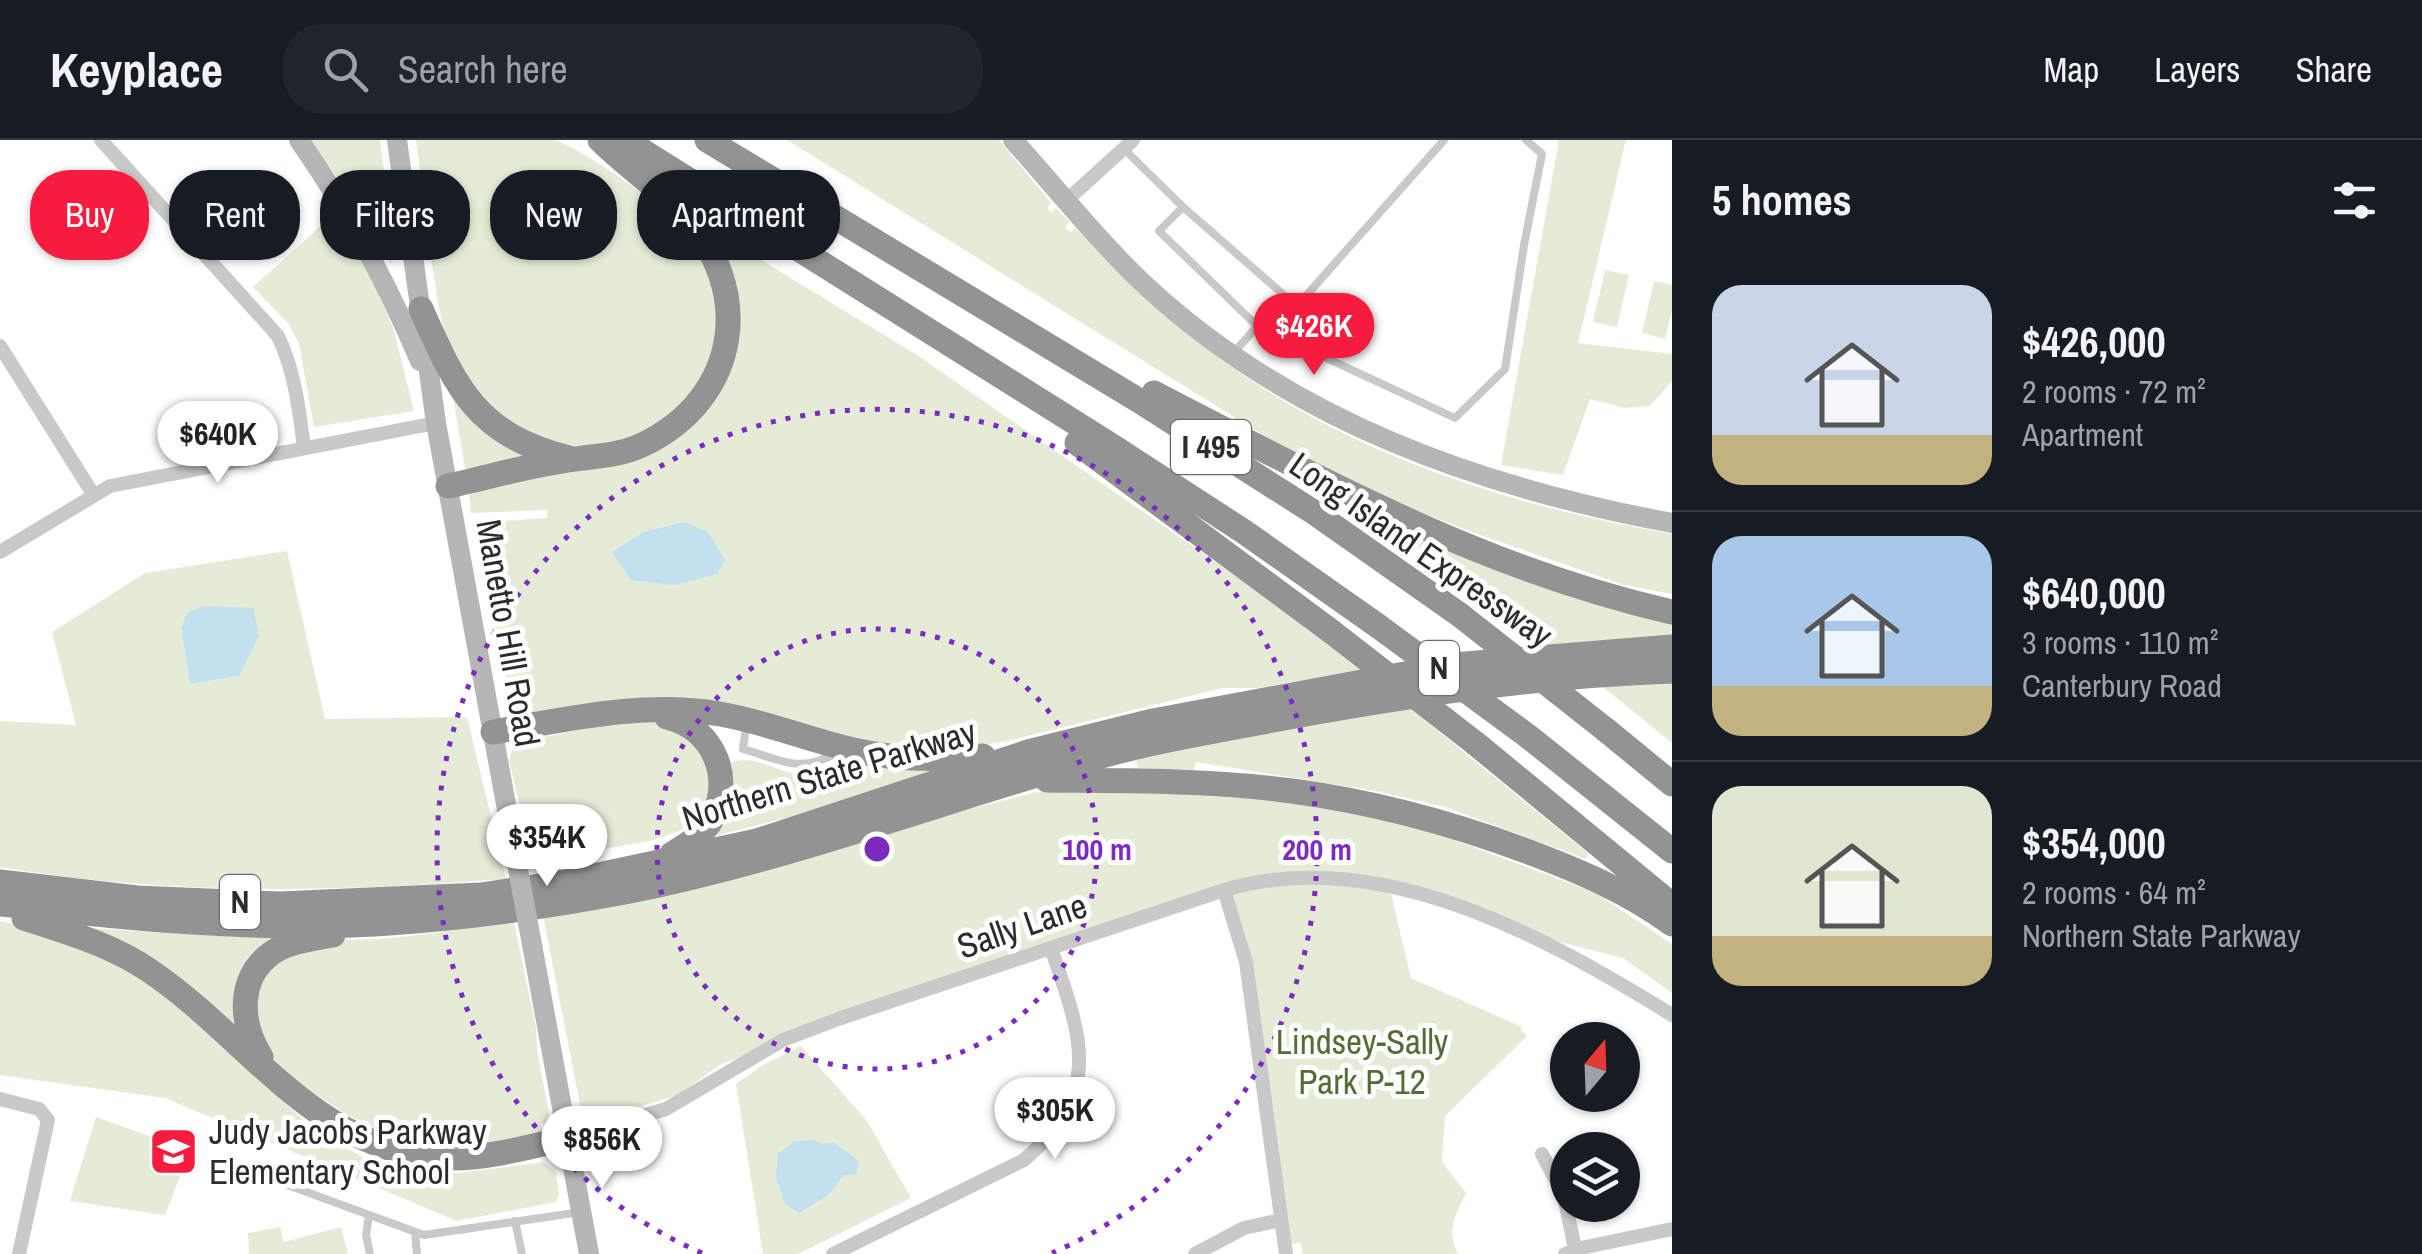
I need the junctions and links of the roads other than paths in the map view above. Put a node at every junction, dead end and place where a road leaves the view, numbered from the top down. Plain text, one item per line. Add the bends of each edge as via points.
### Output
1 (101, 140) edge
2 (299, 140) edge
3 (397, 140) edge
4 (600, 140) edge
5 (625, 140) edge
6 (707, 140) edge
7 (1012, 140) edge
8 (1444, 140) edge
9 (1529, 140) edge
10 (1128, 144) edge
11 (1066, 201) junction
12 (1183, 207) junction
13 (955, 290) junction
14 (1285, 296) junction
15 (421, 310) junction
16 (1256, 325) junction
17 (928, 334) junction
18 (0, 346) edge
19 (1232, 356) junction
20 (432, 387) junction
21 (436, 424) junction
22 (304, 448) junction
23 (574, 459) junction
24 (448, 486) junction
25 (93, 494) junction
26 (1672, 523) edge
27 (0, 552) edge
28 (1672, 612) edge
29 (1672, 647) edge
30 (1672, 672) edge
31 (746, 720) junction
32 (494, 736) junction
33 (844, 748) junction
34 (743, 750) junction
35 (1028, 752) junction
36 (716, 757) junction
37 (1022, 780) junction
38 (1672, 784) edge
39 (1672, 851) edge
40 (662, 860) junction
41 (0, 882) edge
42 (1224, 890) junction
43 (1672, 905) edge
44 (0, 907) edge
45 (372, 924) junction
46 (1672, 924) edge
47 (1052, 948) junction
48 (1672, 1015) edge
49 (268, 1069) junction
50 (0, 1100) edge
51 (567, 1138) junction
52 (1542, 1154) dead end
53 (244, 1169) dead end
54 (581, 1212) junction
55 (368, 1215) junction
56 (1280, 1220) junction
57 (515, 1221) junction
58 (1672, 1230) edge
59 (415, 1232) junction
60 (1573, 1252) edge
61 (19, 1254) edge
62 (370, 1254) edge
63 (418, 1254) edge
64 (522, 1254) edge
65 (588, 1254) edge
66 (833, 1254) edge
67 (1195, 1254) edge
68 (1286, 1254) edge

1 - 22 street via 278,336 297,391
2 - 20 main road via 385,279
3 - 15 main road, Manetto Hill Road
4 - 23 highway via 682,212 720,267 731,314 717,374 683,419 639,447
5 - 17 highway, I 495
6 - 13 highway, Long Island Expressway / I 495
7 - 11 main road
8 - 14 lane via 1297,306
9 - 16 lane via 1542,154 1505,369 1455,418
10 - 11 street
10 - 12 lane
11 - 19 main road via 1146,286
12 - 14 lane
12 - 16 lane via 1159,231
13 - 28 highway via 1436,535 1607,598
13 - 38 highway, Long Island Expressway / I 495, bridge via 1299,503 1460,616
14 - 16 lane
15 - 20 main road, Manetto Hill Road
15 - 23 highway via 452,378 490,422 514,439
16 - 19 lane
17 - 39 highway, I 495, bridge via 1226,520 1529,737
17 - 43 highway, bridge via 1332,632
18 - 25 street
19 - 26 main road via 1300,399 1442,464
20 - 21 main road, Manetto Hill Road
21 - 22 street
21 - 24 main road, Manetto Hill Road
22 - 25 street via 127,481
23 - 24 highway
24 - 32 main road, Manetto Hill Road
25 - 27 street
29 - 35 highway, Northern State Parkway / N via 1453,665 1153,721
30 - 37 highway, Northern State Parkway / N via 1526,681 1336,708 1148,744
31 - 32 highway via 642,708
31 - 33 highway
31 - 34 lane
32 - 36 highway via 659,715 695,728
32 - 51 main road, Manetto Hill Road, bridge
33 - 34 lane via 804,766
33 - 35 highway via 908,758
34 - 36 lane
35 - 40 highway, Northern State Parkway / N via 757,841
36 - 40 highway via 721,774 714,814 694,839
37 - 45 highway, Northern State Parkway / N via 682,879 470,916
37 - 46 highway via 1218,784 1354,801 1425,817 1555,862 1611,886
40 - 41 highway, Northern State Parkway / N via 481,895 352,903 136,898
42 - 47 street, Sally Lane
42 - 48 street, Sally Lane via 1311,878 1424,895 1558,951
42 - 56 street via 1246,962
44 - 45 highway, Northern State Parkway / N via 253,924
44 - 49 highway via 147,968
45 - 49 highway via 279,949 256,969 245,996 246,1026
47 - 51 street, Sally Lane via 783,1040 666,1109
47 - 66 street via 1080,1044 1079,1078 1049,1139 1024,1160
49 - 51 highway via 339,1128 392,1150 451,1158
50 - 61 street via 46,1113
51 - 54 main road, Manetto Hill Road
52 - 60 street via 1564,1196
53 - 55 lane
54 - 57 lane
54 - 65 main road, Manetto Hill Road
55 - 59 lane
55 - 62 lane
56 - 67 street via 1244,1228
56 - 68 street
57 - 59 lane
57 - 64 lane
58 - 60 street
59 - 63 lane

